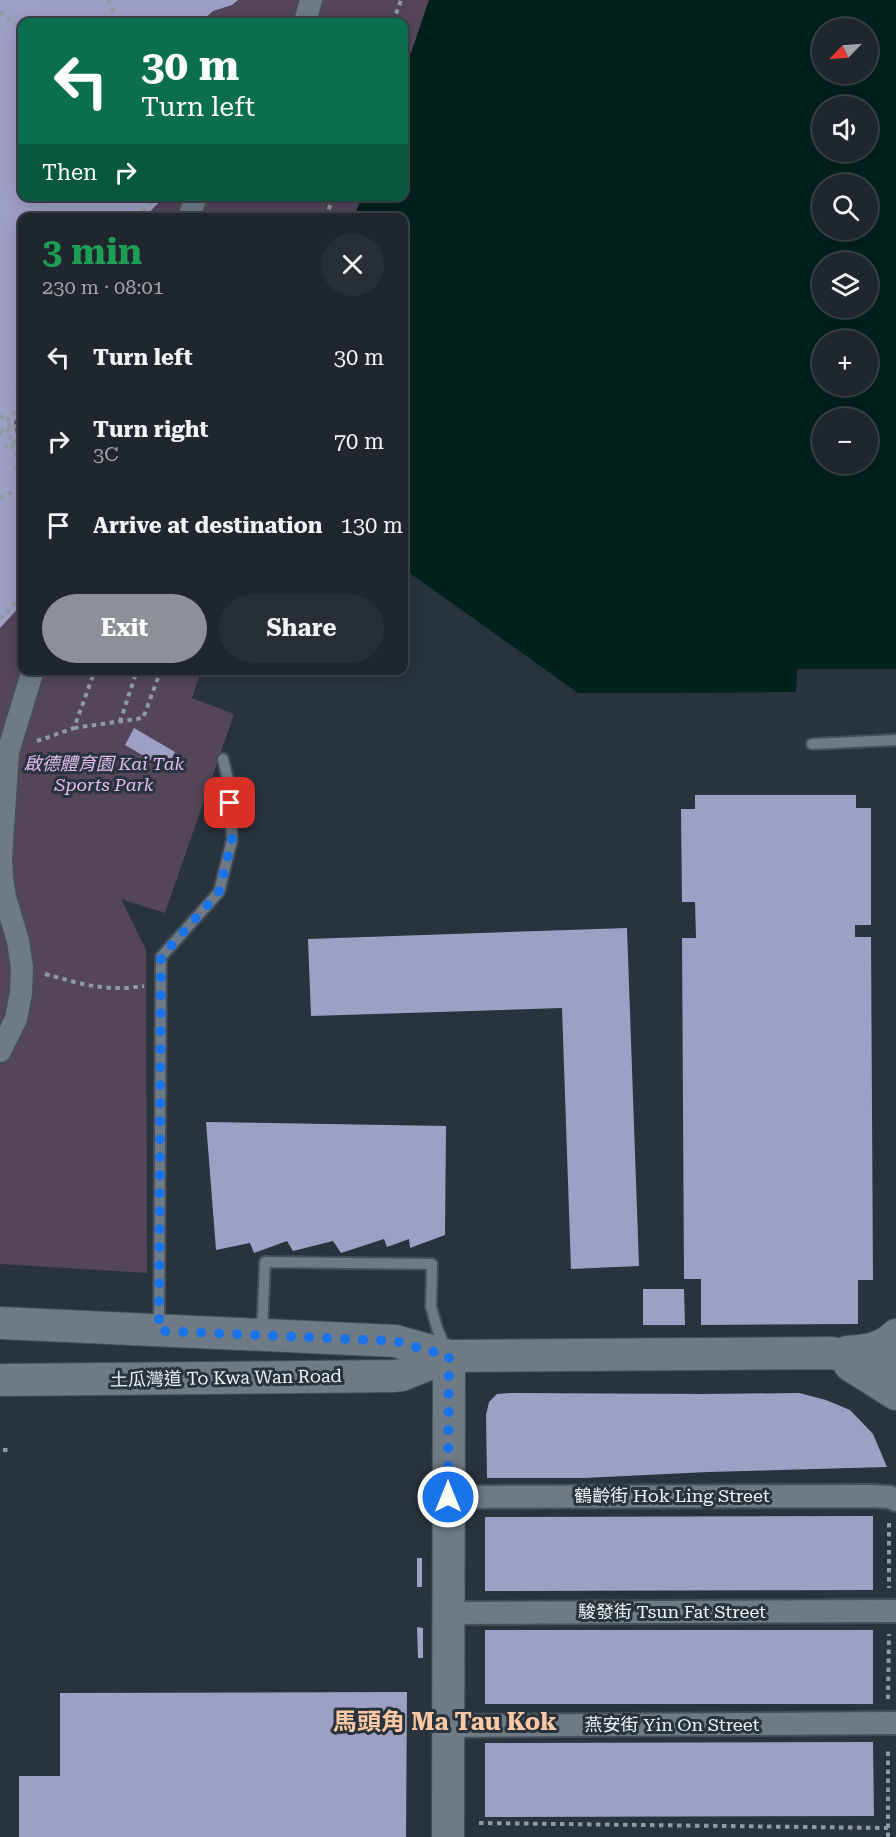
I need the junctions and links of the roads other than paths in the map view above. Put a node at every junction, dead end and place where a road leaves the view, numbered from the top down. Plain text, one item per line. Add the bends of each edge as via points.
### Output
1 (311, 0) edge
2 (305, 18) edge
3 (31, 675) edge
4 (896, 740) edge
5 (812, 744) dead end
6 (223, 759) dead end
7 (0, 1051) edge
8 (0, 1323) edge
9 (159, 1331) junction
10 (262, 1335) junction
11 (896, 1335) edge
12 (831, 1353) junction
13 (449, 1356) junction
14 (896, 1366) edge
15 (0, 1380) edge
16 (896, 1394) edge
17 (448, 1497) junction
18 (893, 1498) edge
19 (892, 1611) edge
20 (448, 1612) junction
21 (892, 1724) edge
22 (448, 1726) junction
23 (448, 1837) edge

1 - 2 street
3 - 7 street via 8,752 2,878 22,967 16,1019
4 - 5 lane
6 - 9 lane via 229,784 232,840 219,892 161,957
8 - 9 main road, 土瓜灣道 To Kwa Wan Road
9 - 10 main road, 土瓜灣道 To Kwa Wan Road
10 - 13 main road, 土瓜灣道 To Kwa Wan Road via 395,1341
10 - 13 lane via 266,1262 432,1264 431,1307
11 - 12 main road via 890,1342 869,1350
12 - 13 main road, 土瓜灣道 To Kwa Wan Road
12 - 14 main road, 土瓜灣道 To Kwa Wan Road
12 - 16 main road
13 - 15 main road, 土瓜灣道 To Kwa Wan Road via 394,1376
13 - 17 main road
17 - 18 street, 鶴齡街 Hok Ling Street
17 - 20 main road
19 - 20 street, 駿發街 Tsun Fat Street
20 - 22 main road
21 - 22 street, 燕安街 Yin On Street
22 - 23 main road

